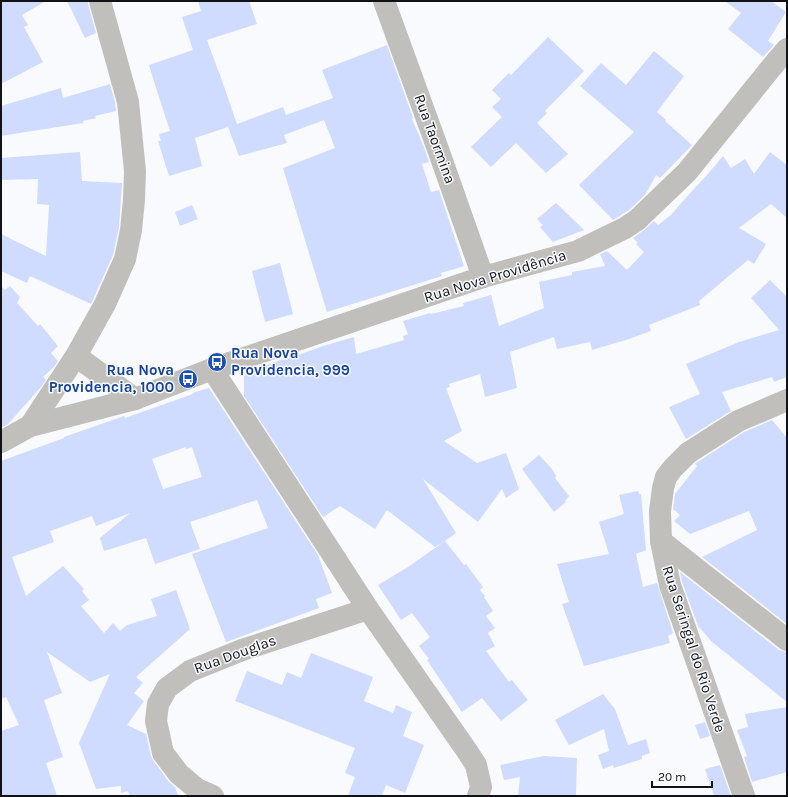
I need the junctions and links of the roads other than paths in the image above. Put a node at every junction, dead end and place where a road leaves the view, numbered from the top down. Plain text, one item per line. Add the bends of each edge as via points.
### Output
1 (100, 1) edge
2 (384, 1) edge
3 (787, 49) edge
4 (483, 277) junction
5 (76, 356) junction
6 (212, 369) junction
7 (135, 399) junction
8 (787, 400) edge
9 (30, 426) junction
10 (1, 442) edge
11 (661, 541) junction
12 (368, 609) junction
13 (787, 640) edge
14 (213, 796) edge
15 (478, 796) edge
16 (744, 796) edge

1 - 5 street via 128,102 135,171 134,200 126,259
2 - 4 street, Rua Taormina
3 - 4 street, Rua Nova Providência via 687,172 637,220 578,251
4 - 6 street, Rua Nova Providência
5 - 7 street
5 - 9 street
6 - 7 street, Rua Nova Providência
6 - 12 street
7 - 9 street, Rua Nova Providência
8 - 11 street, Rua Seringal do Rio Verde via 738,421 688,453 673,468 662,488
9 - 10 street, Rua Nova Providência
11 - 13 street
11 - 16 street, Rua Seringal do Rio Verde via 670,585
12 - 14 street, Rua Douglas via 242,650 190,670 167,688 158,704 156,721 163,753 179,774 197,789
12 - 15 street via 476,765 481,787

